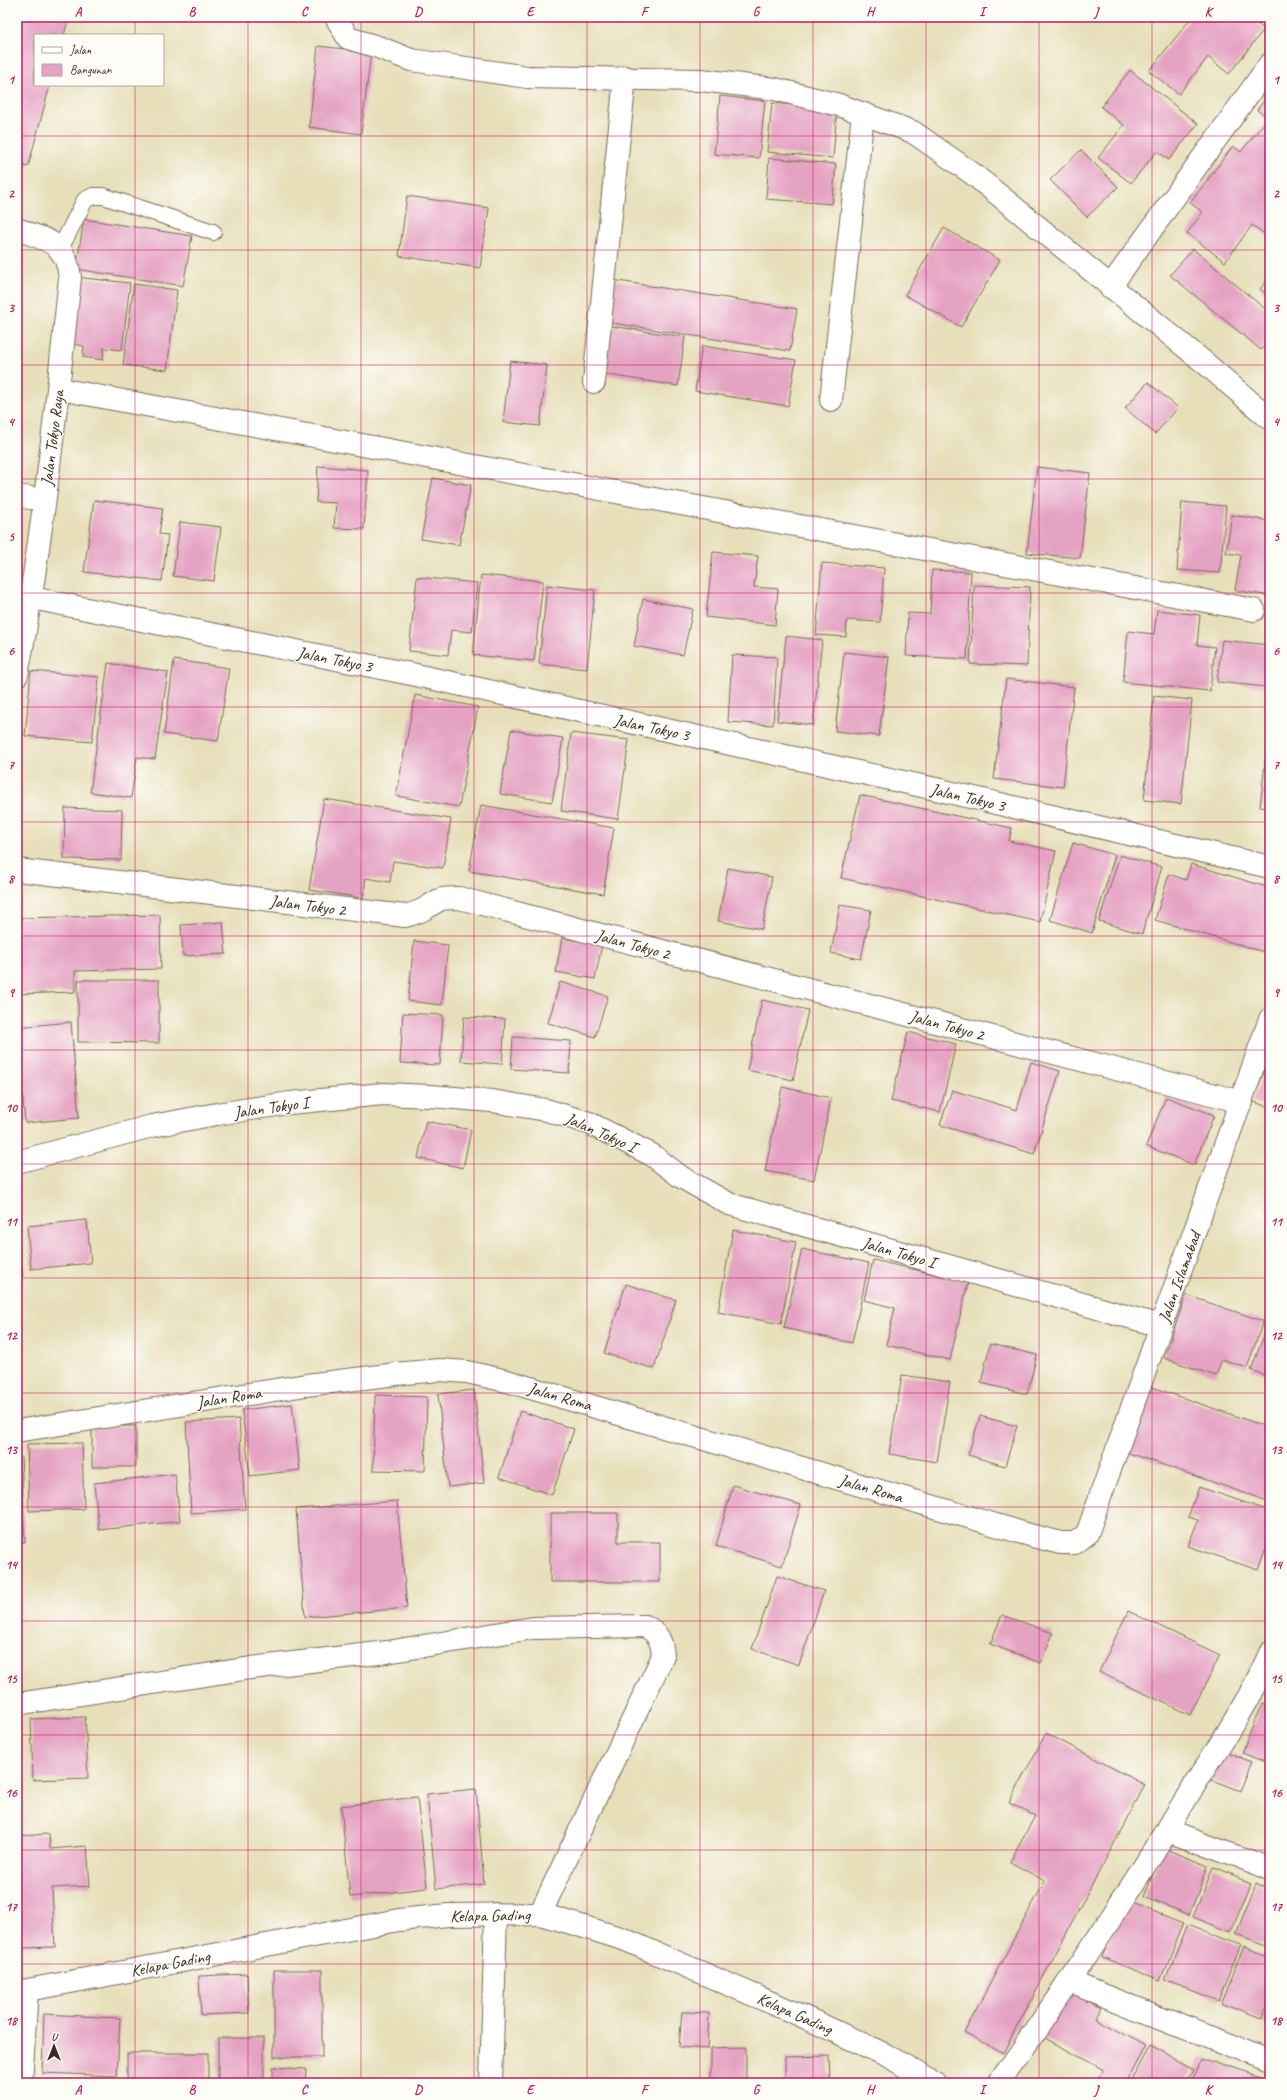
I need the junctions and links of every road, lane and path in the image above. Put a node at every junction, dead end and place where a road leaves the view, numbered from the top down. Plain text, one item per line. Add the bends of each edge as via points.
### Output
1 (336, 17) edge
2 (1270, 64) edge
3 (625, 77) junction
4 (863, 114) junction
5 (17, 229) edge
6 (213, 232) dead end
7 (60, 249) junction
8 (1110, 287) junction
9 (594, 382) dead end
10 (59, 389) junction
11 (831, 400) dead end
12 (1270, 419) edge
13 (17, 496) edge
14 (44, 500) junction
15 (32, 598) junction
16 (1254, 610) dead end
17 (17, 675) edge
18 (1270, 867) edge
19 (17, 870) edge
20 (1270, 1019) edge
21 (1242, 1102) junction
22 (17, 1162) edge
23 (1161, 1326) junction
24 (17, 1431) edge
25 (1087, 1534) joint
26 (1270, 1653) edge
27 (1263, 1687) edge
28 (17, 1704) edge
29 (1167, 1830) junction
30 (1270, 1869) edge
31 (496, 1914) junction
32 (540, 1914) junction
33 (1070, 1982) junction
34 (22, 1991) edge
35 (1270, 2061) edge
36 (21, 2083) edge
37 (491, 2083) edge
38 (934, 2083) edge
39 (1000, 2083) edge

1 - 3 street via 348,38 411,60 527,77
2 - 8 street
3 - 4 street via 701,80 775,89 839,105
3 - 9 street
4 - 8 street via 913,132 973,174
4 - 11 street
5 - 7 street via 46,240
6 - 7 lane via 103,196 93,196 85,200
7 - 10 street, Jalan Tokyo Raya via 68,262 70,278
8 - 12 street
10 - 14 street, Jalan Tokyo Raya
10 - 16 street
13 - 14 street
14 - 15 street, Jalan Tokyo Raya
15 - 17 street, Jalan Tokyo Raya
15 - 18 street, Jalan Tokyo 3 via 416,675 940,790
19 - 21 street, Jalan Tokyo 2 via 405,916 425,909 434,901 459,898
20 - 21 street, Jalan Islamabad
21 - 23 street, Jalan Islamabad
22 - 23 street, Jalan Tokyo I via 152,1126 290,1103 382,1094 492,1100 546,1110 588,1123 652,1155 681,1177 729,1204
23 - 25 street, Jalan Islamabad
24 - 25 street, Jalan Roma via 306,1385 440,1370 467,1372 507,1381 1061,1543 1075,1543
26 - 27 street
27 - 29 street
28 - 32 street via 251,1668 386,1652 533,1628 645,1626 655,1631 662,1643 664,1656
29 - 30 street
29 - 33 street
31 - 32 street, Kelapa Gading
31 - 34 street, Kelapa Gading via 399,1920
31 - 37 street
32 - 38 street, Kelapa Gading via 623,1939 795,2012 886,2055
33 - 35 street
33 - 39 street
34 - 36 street

